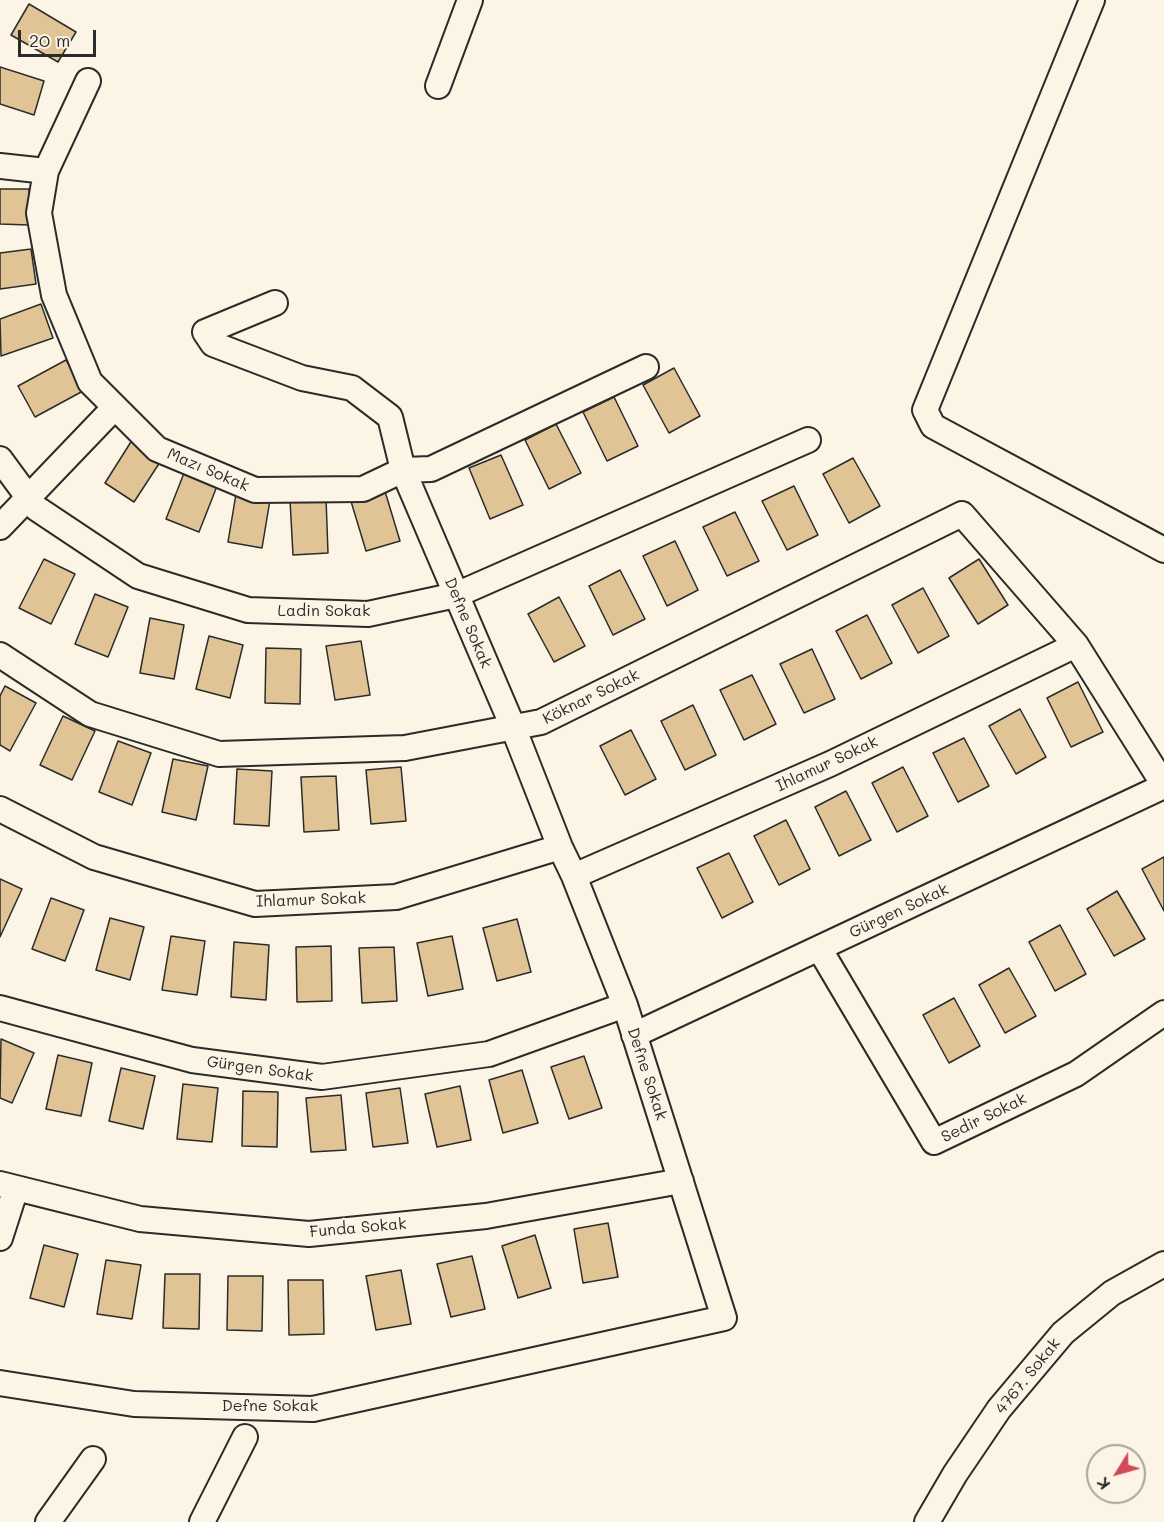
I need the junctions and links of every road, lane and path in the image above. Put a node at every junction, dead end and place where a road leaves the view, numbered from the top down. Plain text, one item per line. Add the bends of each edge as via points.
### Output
1 (470, 0) edge
2 (1092, 0) edge
3 (88, 81) dead end
4 (438, 86) dead end
5 (0, 166) edge
6 (46, 171) junction
7 (275, 303) dead end
8 (646, 367) dead end
9 (115, 407) junction
10 (808, 440) dead end
11 (0, 459) edge
12 (403, 470) junction
13 (29, 497) junction
14 (0, 527) edge
15 (1164, 550) edge
16 (456, 595) junction
17 (1076, 645) junction
18 (0, 655) edge
19 (513, 727) junction
20 (1164, 785) edge
21 (0, 809) edge
22 (560, 847) junction
23 (574, 876) junction
24 (819, 948) junction
25 (625, 1005) junction
26 (0, 1008) edge
27 (1164, 1013) edge
28 (634, 1035) junction
29 (681, 1181) junction
30 (8, 1186) edge
31 (0, 1238) edge
32 (1164, 1264) edge
33 (0, 1383) edge
34 (245, 1437) dead end
35 (93, 1459) dead end
36 (48, 1522) edge
37 (202, 1522) edge
38 (927, 1522) edge

1 - 4 street
2 - 15 street via 926,410 933,426
3 - 6 street, Mazı Sokak
5 - 6 street
6 - 9 street, Mazı Sokak via 39,213 54,295 90,382
7 - 12 street, Defne Sokak via 205,332 213,344 302,378 352,388 390,417
8 - 12 street, Mazı Sokak via 430,469
9 - 12 street, Mazı Sokak via 157,449 255,490 363,489
9 - 13 street
10 - 16 street, Ladin Sokak
11 - 13 street, Ladin Sokak
12 - 16 street, Defne Sokak
13 - 14 street
13 - 16 street, Ladin Sokak via 36,508 138,576 248,610 368,614
16 - 19 street, Defne Sokak
17 - 19 street, Köknar Sokak via 962,514 541,722
17 - 20 street, Gürgen Sokak
17 - 23 street, Ihlamur Sokak via 830,764
18 - 19 street, Köknar Sokak via 90,714 219,754 405,748
19 - 22 street, Defne Sokak
20 - 24 street, Gürgen Sokak
21 - 22 street, Ihlamur Sokak via 94,857 255,904 396,897
22 - 23 street, Defne Sokak
23 - 25 street, Defne Sokak
24 - 27 street, Sedir Sokak via 934,1142 1076,1074
24 - 28 street, Gürgen Sokak
25 - 26 street, Gürgen Sokak via 489,1054 322,1077 192,1060
25 - 28 street, Defne Sokak
28 - 29 street, Defne Sokak
29 - 30 street, Funda Sokak via 486,1216 309,1234 140,1219
29 - 33 street, Defne Sokak via 724,1318 313,1409 134,1404
30 - 31 street
32 - 38 street, 4767. Sokak via 1112,1293 1063,1333 999,1409
34 - 37 street
35 - 36 street

